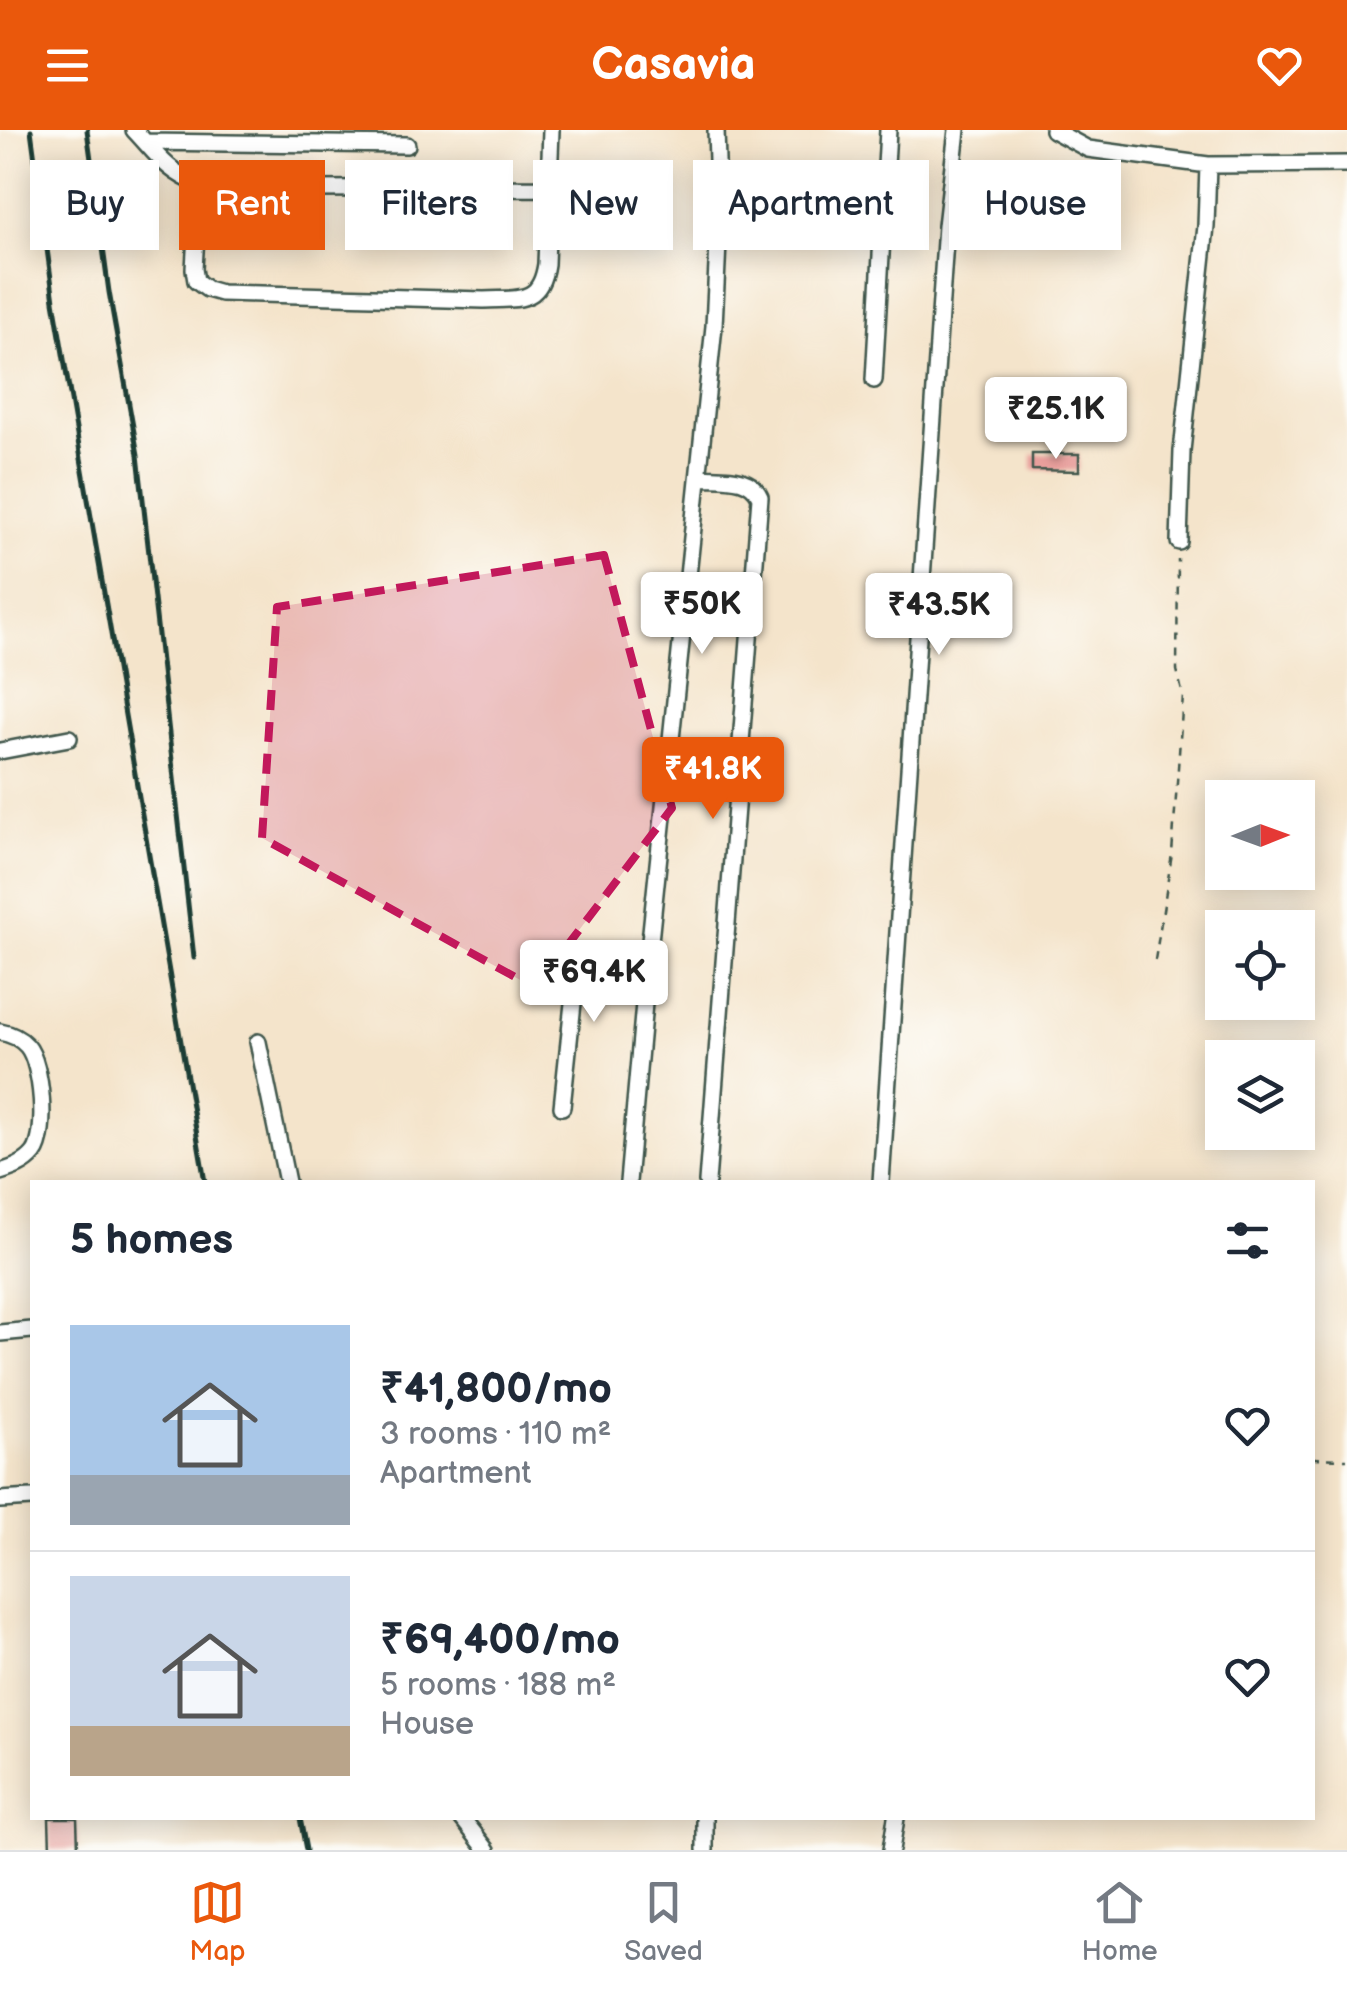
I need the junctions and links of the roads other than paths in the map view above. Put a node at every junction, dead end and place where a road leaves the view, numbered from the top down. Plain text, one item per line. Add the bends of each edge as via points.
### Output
1 (551, 130) edge
2 (716, 130) edge
3 (888, 130) edge
4 (957, 130) edge
5 (1053, 130) edge
6 (140, 136) edge
7 (407, 144) dead end
8 (550, 160) edge
9 (1347, 164) edge
10 (1208, 166) junction
11 (179, 175) edge
12 (533, 188) edge
13 (325, 190) edge
14 (195, 250) edge
15 (547, 250) edge
16 (874, 380) dead end
17 (699, 477) junction
18 (1178, 542) road end
19 (69, 738) dead end
20 (0, 751) edge
21 (646, 970) junction
22 (0, 1032) edge
23 (258, 1042) dead end
24 (562, 1107) dead end
25 (0, 1172) edge
26 (286, 1180) edge
27 (628, 1180) edge
28 (707, 1180) edge
29 (880, 1180) edge
30 (30, 1330) edge
31 (0, 1332) edge
32 (30, 1498) edge
33 (0, 1500) edge
34 (464, 1820) edge
35 (704, 1820) edge
36 (896, 1820) edge
37 (487, 1850) edge
38 (706, 1850) edge
39 (891, 1850) edge

1 - 8 street
2 - 17 street via 716,292
3 - 16 street
4 - 29 street
5 - 10 street via 1088,148
6 - 7 street
6 - 11 street
9 - 10 street
10 - 18 street
12 - 13 street
14 - 15 street via 196,280 222,293 484,300 534,294 544,284
17 - 21 street
17 - 28 street via 748,481 760,497
19 - 20 street
21 - 24 street via 604,962 580,968
21 - 27 street
22 - 25 street via 30,1048 38,1067 42,1130 36,1150
23 - 26 street
30 - 31 street
32 - 33 street
34 - 37 street
35 - 38 street
36 - 39 street

